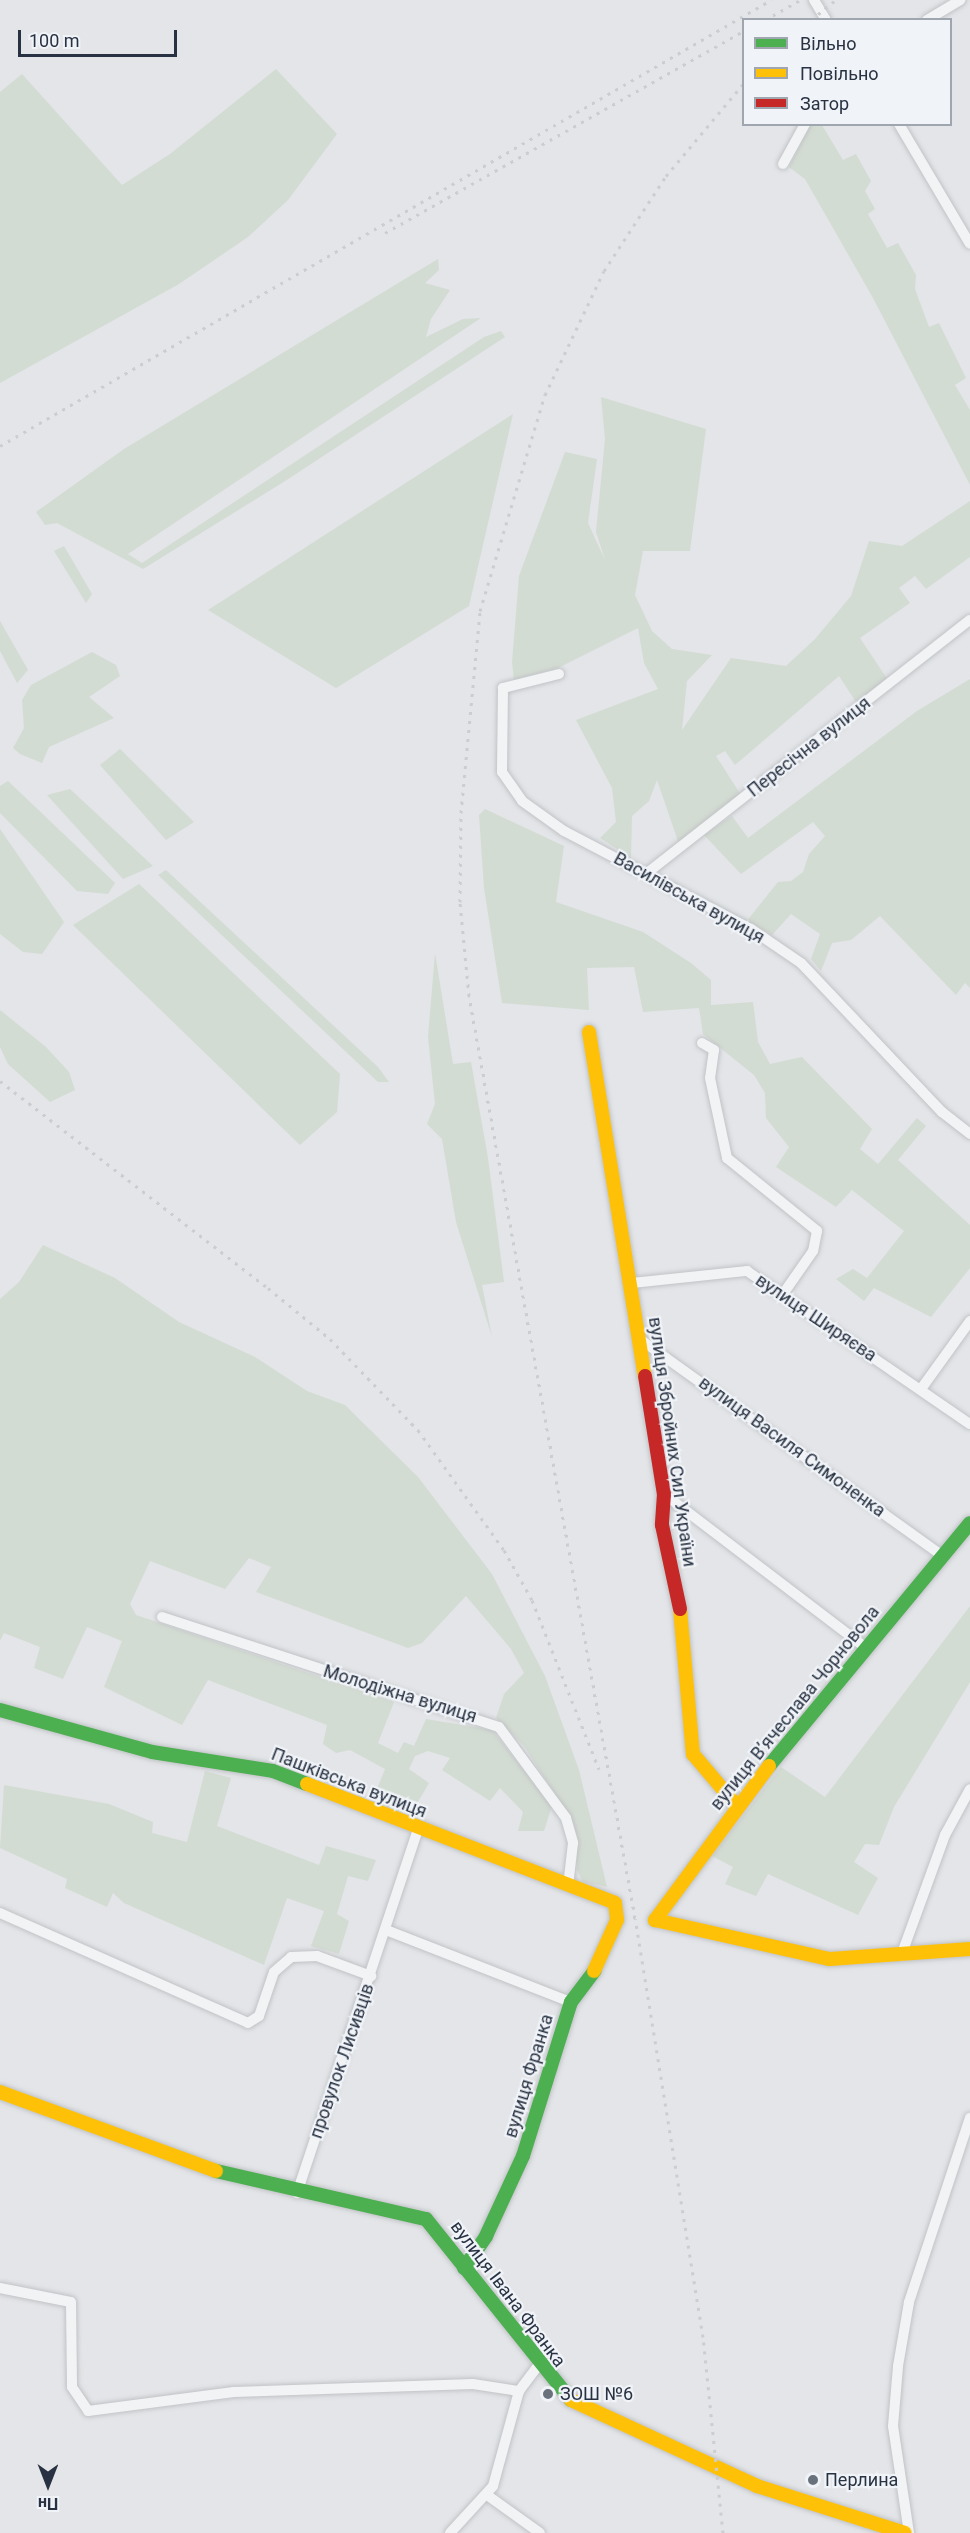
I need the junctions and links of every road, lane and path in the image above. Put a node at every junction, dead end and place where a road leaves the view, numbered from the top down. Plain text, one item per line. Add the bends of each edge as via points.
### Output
1 (814, 0) edge
2 (960, 0) edge
3 (825, 18) edge
4 (930, 18) edge
5 (804, 126) edge
6 (900, 126) edge
7 (783, 164) dead end
8 (970, 244) edge
9 (970, 621) edge
10 (560, 674) dead end
11 (647, 873) junction
12 (589, 1032) dead end
13 (702, 1043) dead end
14 (970, 1134) edge
15 (632, 1283) junction
16 (783, 1294) junction
17 (970, 1321) edge
18 (641, 1340) junction
19 (921, 1389) junction
20 (970, 1424) edge
21 (664, 1494) junction
22 (970, 1523) edge
23 (943, 1556) junction
24 (162, 1617) dead end
25 (866, 1648) junction
26 (0, 1710) edge
27 (970, 1789) edge
28 (737, 1806) junction
29 (418, 1829) junction
30 (568, 1886) junction
31 (609, 1897) joint
32 (0, 1913) edge
33 (386, 1930) junction
34 (970, 1948) edge
35 (901, 1956) junction
36 (371, 1976) junction
37 (571, 2002) junction
38 (0, 2092) edge
39 (970, 2118) edge
40 (297, 2193) junction
41 (464, 2268) junction
42 (0, 2288) edge
43 (538, 2366) junction
44 (519, 2391) junction
45 (487, 2495) junction
46 (450, 2533) edge
47 (540, 2533) edge
48 (907, 2533) edge

1 - 3 street
2 - 4 street
5 - 7 street
6 - 8 street
9 - 11 street, Пересічна вулиця
10 - 11 street, Василівська вулиця via 503,688 502,772 522,801 564,831
11 - 14 street, Василівська вулиця via 751,929 801,963 927,1097
12 - 15 street, вулиця Збройних Сил України
13 - 16 street via 714,1050 710,1078 727,1158 817,1231 813,1251
15 - 16 street, вулиця Ширяєва via 747,1271
15 - 18 street, вулиця Збройних Сил України
16 - 19 street, вулиця Ширяєва
17 - 19 street
18 - 21 street, вулиця Збройних Сил України
18 - 23 street, вулиця Василя Симоненка
19 - 20 street, вулиця Ширяєва
21 - 25 street
21 - 28 street, вулиця Збройних Сил України via 662,1525 680,1607 693,1754 698,1766
22 - 23 street, вулиця Вʼячеслава Чорновола
23 - 25 street, вулиця Вʼячеслава Чорновола
24 - 30 street, Молодіжна вулиця via 499,1727 566,1818 573,1843
25 - 28 street, вулиця Вʼячеслава Чорновола
26 - 29 street, Пашківська вулиця via 123,1745 273,1771
27 - 35 street via 945,1835
28 - 35 street, вулиця Вʼячеслава Чорновола via 655,1920 830,1959
29 - 30 street, Пашківська вулиця
29 - 33 street, провулок Лисивців
30 - 31 street, Пашківська вулиця
31 - 37 street, вулиця Франка via 617,1920 603,1960
32 - 36 street via 248,2023 259,2016 282,1961 304,1954
33 - 36 street, провулок Лисивців
33 - 37 street
34 - 35 street
36 - 40 street, провулок Лисивців
37 - 41 street, вулиця Франка via 523,2156 486,2236
38 - 40 street, вулиця Івана Франка via 225,2174
39 - 48 street, вулиця Івана Франка via 909,2302 898,2366 893,2426
40 - 41 street, вулиця Івана Франка via 426,2219
41 - 43 street, вулиця Івана Франка
42 - 44 street via 71,2302 72,2387 88,2411 234,2392 473,2384
43 - 44 street
43 - 48 street, вулиця Івана Франка via 568,2399 668,2449 804,2504
44 - 45 street
45 - 46 street
45 - 47 street

